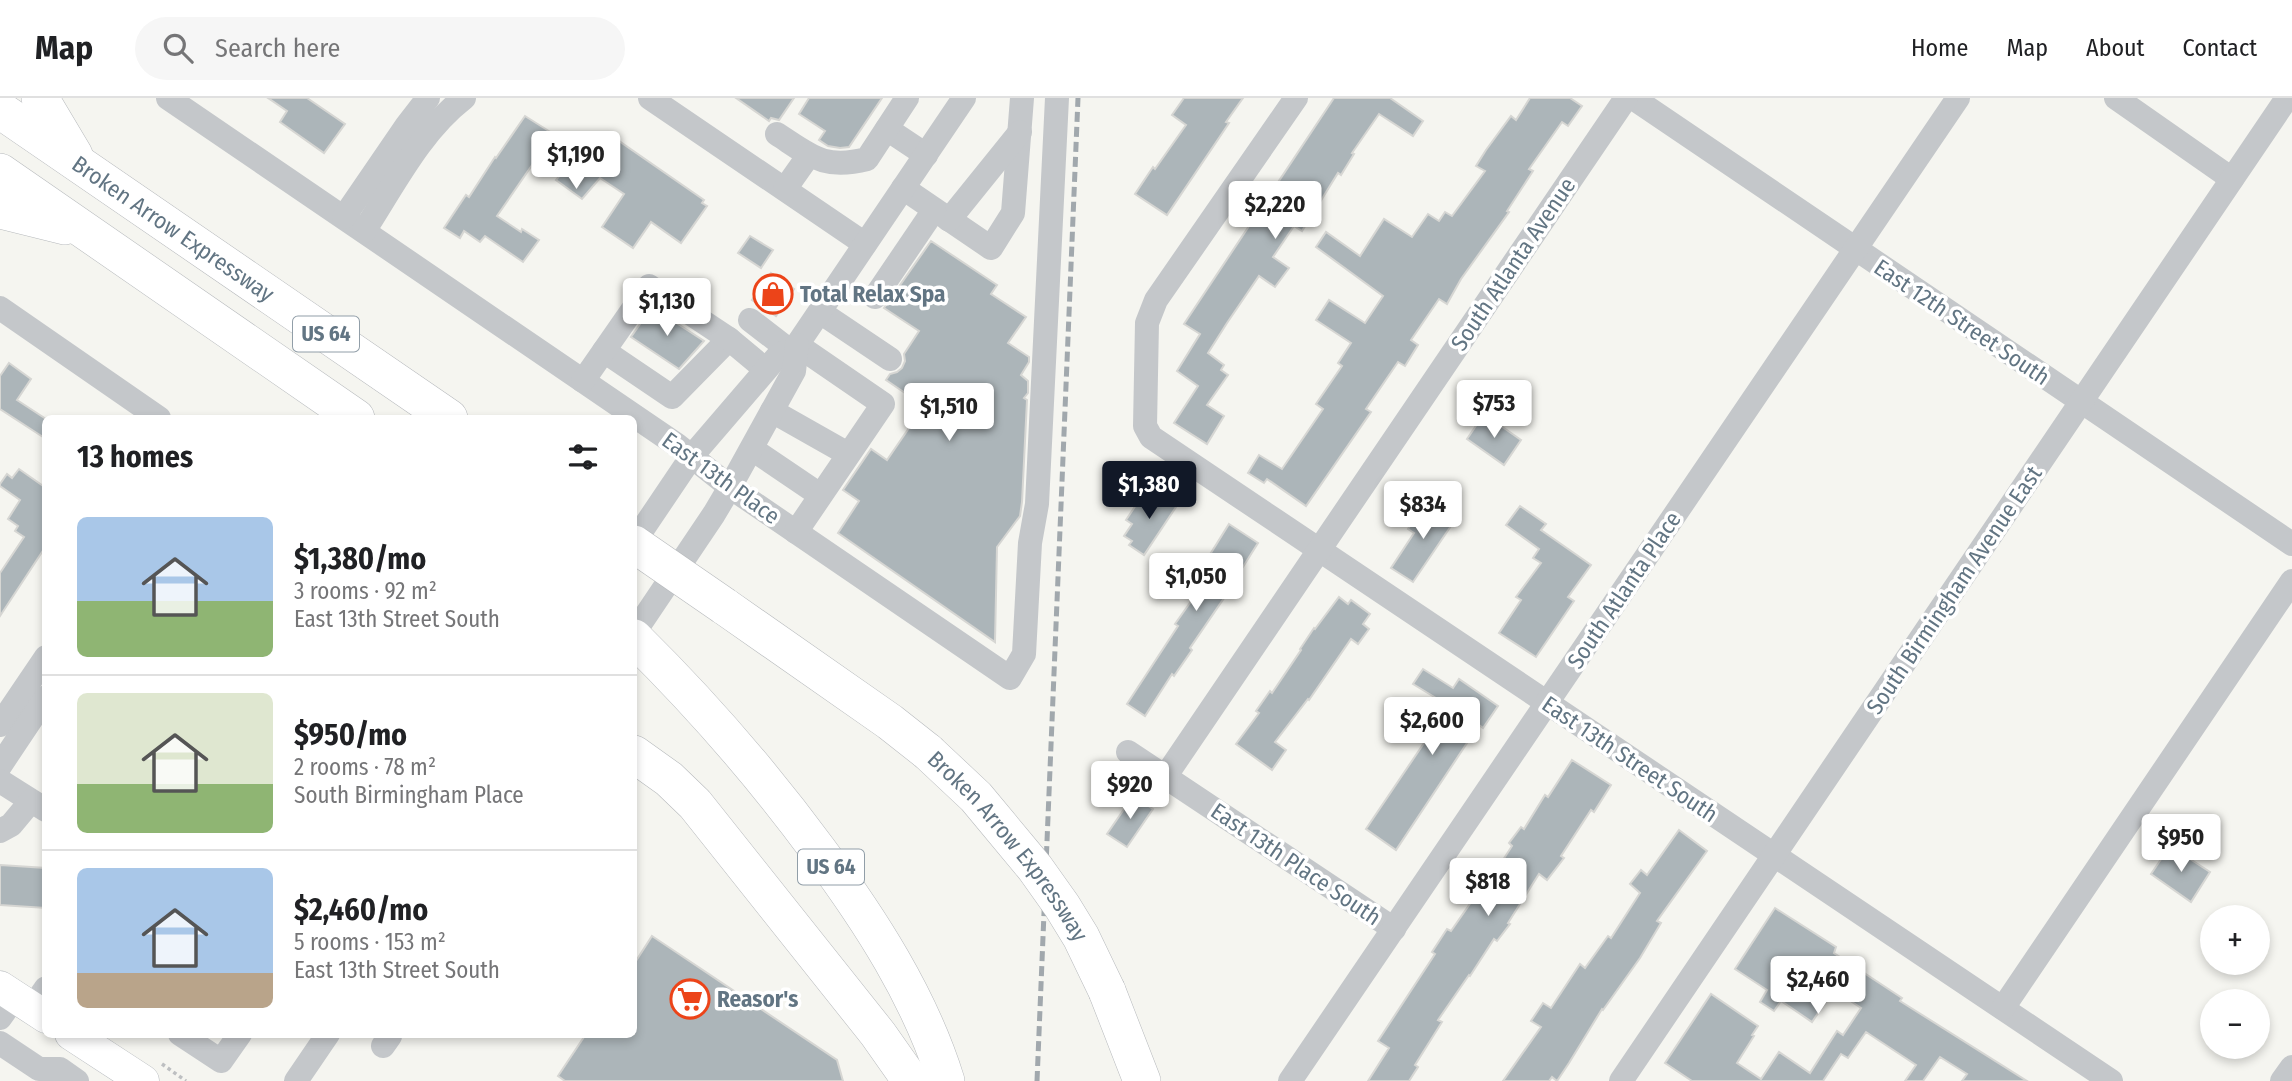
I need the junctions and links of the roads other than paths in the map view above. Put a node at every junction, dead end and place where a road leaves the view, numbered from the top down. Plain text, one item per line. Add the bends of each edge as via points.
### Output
1 (40, 98) edge
2 (168, 98) edge
3 (428, 98) edge
4 (464, 98) edge
5 (650, 98) edge
6 (907, 98) edge
7 (1023, 98) edge
8 (1057, 98) edge
9 (1296, 98) edge
10 (1626, 98) edge
11 (1633, 98) edge
12 (1958, 98) edge
13 (2116, 98) edge
14 (2287, 98) edge
15 (960, 99) edge
16 (0, 110) edge
17 (887, 128) junction
18 (1020, 132) junction
19 (777, 134) dead end
20 (809, 155) junction
21 (926, 155) junction
22 (80, 165) junction
23 (0, 172) edge
24 (2232, 179) junction
25 (903, 188) junction
26 (785, 189) junction
27 (0, 211) edge
28 (887, 212) junction
29 (942, 215) junction
30 (354, 224) junction
31 (86, 231) junction
32 (918, 234) junction
33 (865, 244) junction
34 (1855, 249) junction
35 (875, 298) dead end
36 (0, 308) edge
37 (820, 312) junction
38 (750, 320) dead end
39 (729, 339) junction
40 (793, 347) junction
41 (604, 351) junction
42 (890, 359) dead end
43 (765, 369) junction
44 (583, 381) junction
45 (672, 397) junction
46 (2081, 403) junction
47 (772, 411) junction
48 (155, 415) edge
49 (352, 415) edge
50 (445, 415) edge
51 (633, 415) edge
52 (637, 418) edge
53 (651, 427) junction
54 (752, 449) junction
55 (848, 454) junction
56 (692, 456) junction
57 (730, 487) junction
58 (820, 495) junction
59 (796, 532) junction
60 (637, 538) edge
61 (2292, 544) edge
62 (637, 545) edge
63 (1320, 550) junction
64 (2292, 581) edge
65 (637, 631) edge
66 (637, 639) edge
67 (42, 663) edge
68 (1547, 703) junction
69 (42, 711) edge
70 (0, 725) edge
71 (36, 731) edge
72 (1128, 752) dead end
73 (637, 756) edge
74 (0, 766) edge
75 (1165, 777) junction
76 (0, 781) edge
77 (38, 805) edge
78 (0, 831) edge
79 (1774, 856) junction
80 (1394, 929) junction
81 (2003, 1008) junction
82 (186, 1038) edge
83 (237, 1038) edge
84 (325, 1038) edge
85 (0, 1043) edge
86 (90, 1050) edge
87 (2292, 1067) edge
88 (1142, 1077) edge
89 (77, 1081) edge
90 (143, 1081) edge
91 (296, 1081) edge
92 (911, 1081) edge
93 (946, 1081) edge
94 (1290, 1081) edge
95 (1621, 1081) edge
96 (2110, 1081) edge
97 (2282, 1081) edge

1 - 22 highway
2 - 30 street
3 - 30 street via 407,125
4 - 30 street via 445,112
5 - 26 street
6 - 17 street
7 - 18 street
8 - 59 street, East 13th Place via 1037,504 1030,542 1024,654 1010,678
9 - 63 street, East 13th Street South via 1156,300 1147,323 1145,426 1151,437
10 - 63 street, South Atlanta Avenue
11 - 34 street, East 12th Street South
12 - 34 street, South Atlanta Place
13 - 24 street
14 - 24 street, South Birmingham Avenue East
15 - 21 street
16 - 22 highway, Broken Arrow Expressway / US 64
17 - 20 street via 867,159 831,163
17 - 21 street
18 - 29 street
18 - 29 street via 1013,212 991,248
19 - 20 street
20 - 26 street
21 - 25 street
22 - 50 highway, Broken Arrow Expressway / US 64
23 - 31 highway, US 64
24 - 46 street, South Birmingham Avenue East
25 - 28 street
25 - 29 street
26 - 33 street
27 - 31 highway
28 - 32 street
28 - 33 street
29 - 32 street
30 - 44 street, East 13th Place
31 - 49 highway, US 64
32 - 35 street
33 - 37 street
34 - 46 street, East 12th Street South
34 - 68 street, South Atlanta Place
36 - 48 street
37 - 40 street
37 - 42 street
38 - 40 street
39 - 41 street via 649,286
39 - 43 street
39 - 45 street
40 - 43 street
40 - 47 street via 794,371
40 - 55 street via 883,404
41 - 44 street
41 - 45 street
43 - 56 street
44 - 51 street, East 13th Place
45 - 53 street
46 - 61 street, East 12th Street South
46 - 79 street, South Birmingham Avenue East
47 - 54 street
47 - 55 street
52 - 53 street, East 13th Place
53 - 56 street, East 13th Place
54 - 57 street
54 - 58 street
55 - 58 street
56 - 57 street, East 13th Place
56 - 60 street
57 - 59 street, East 13th Place
57 - 65 street
58 - 59 street
62 - 88 highway, Broken Arrow Expressway, bridge via 890,722 976,797 1035,868 1081,937
63 - 68 street, East 13th Street South
63 - 75 street, South Atlanta Avenue
64 - 81 street
66 - 93 highway, US 64 via 768,783 863,913 922,1020
67 - 70 street
68 - 79 street, East 13th Street South
68 - 80 street, South Atlanta Place
69 - 71 street
71 - 74 street
72 - 75 street, East 13th Place South
73 - 92 highway via 695,804
75 - 80 street, East 13th Place South
76 - 77 street
77 - 78 street
79 - 81 street, East 13th Street South
79 - 95 street, South Birmingham Avenue East
80 - 94 street, South Atlanta Place
81 - 96 street, East 13th Street South
82 - 83 street via 221,1061
84 - 91 street
85 - 89 street via 39,1069 60,1069
86 - 90 main road
87 - 97 street

